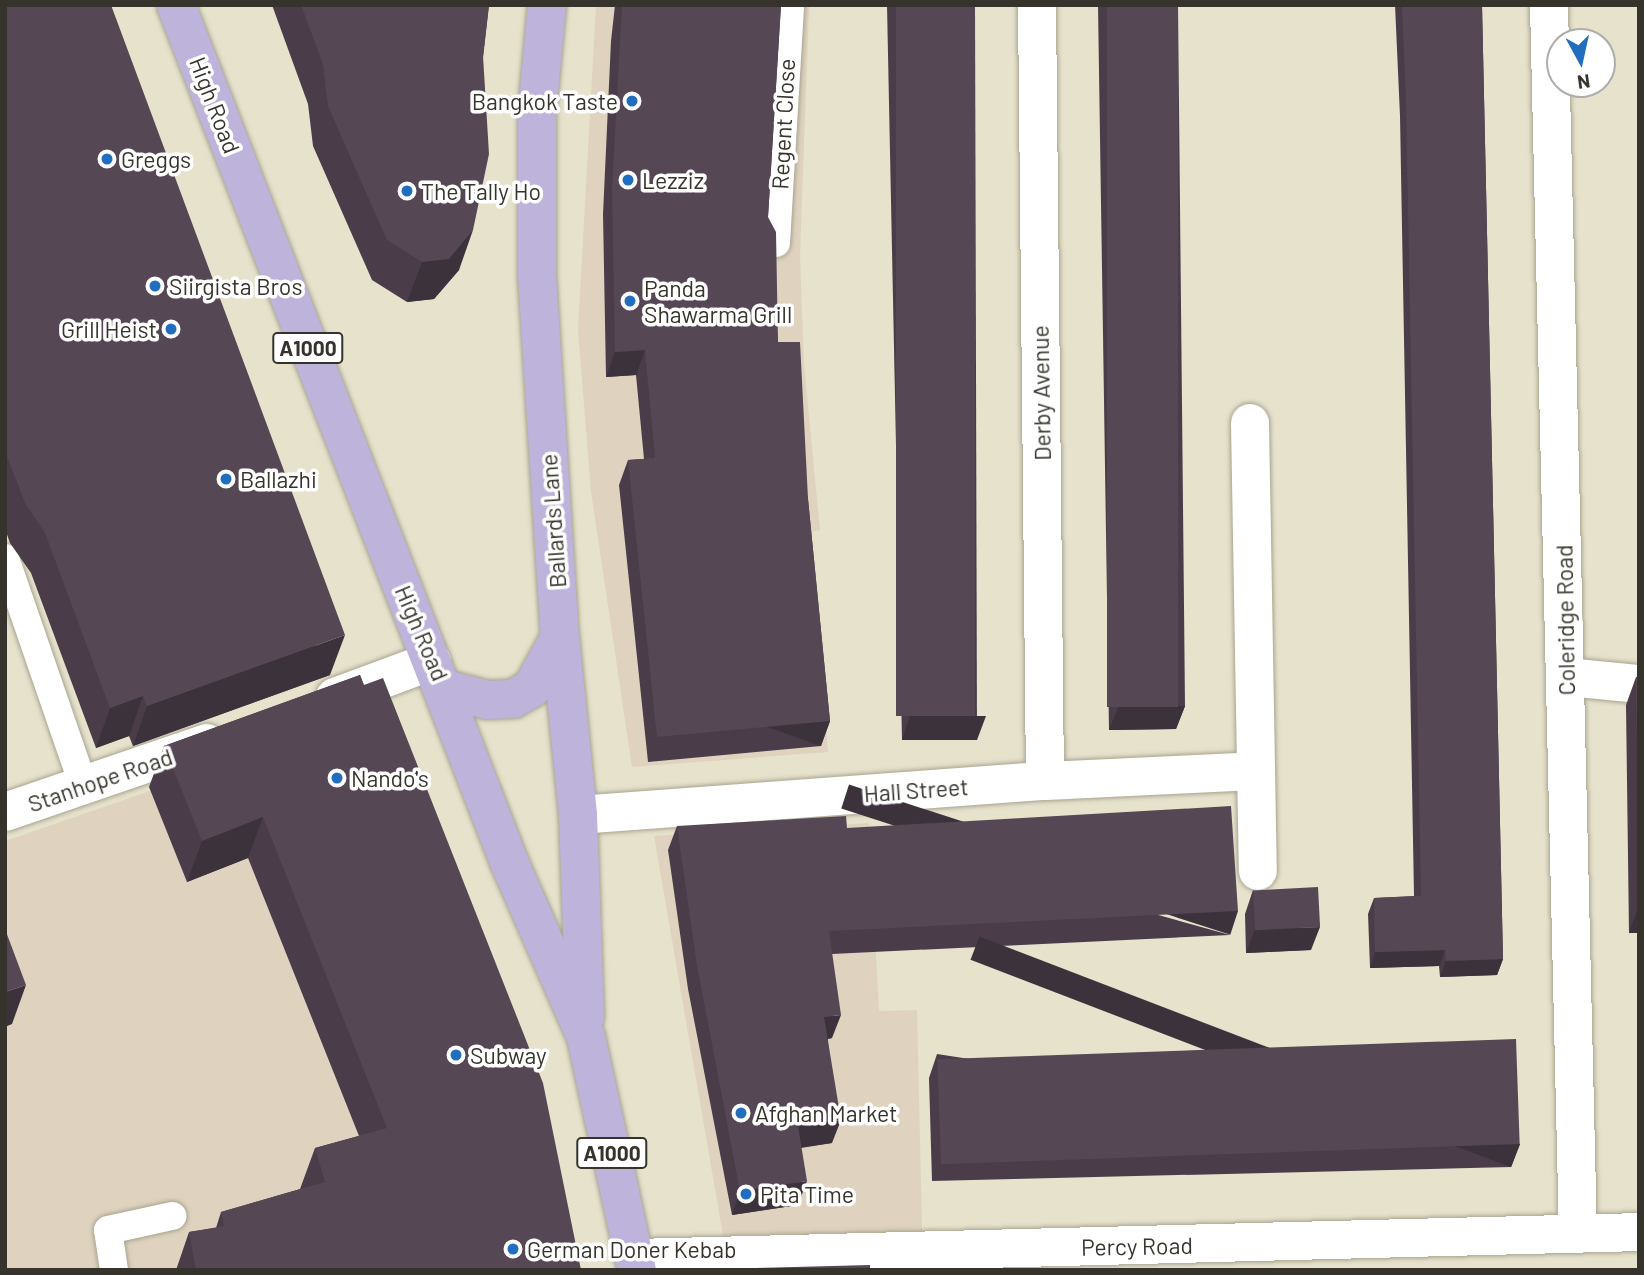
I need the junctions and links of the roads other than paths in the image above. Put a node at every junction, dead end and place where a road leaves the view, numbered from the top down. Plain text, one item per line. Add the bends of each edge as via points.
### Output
1 (176, 5) edge
2 (547, 5) edge
3 (790, 5) edge
4 (1037, 5) edge
5 (1549, 5) edge
6 (776, 243) edge
7 (1250, 423) dead end
8 (5, 558) edge
9 (560, 637) junction
10 (439, 675) junction
11 (1567, 677) junction
12 (1639, 684) edge
13 (307, 707) edge
14 (243, 730) edge
15 (1255, 771) junction
16 (1045, 780) junction
17 (84, 787) junction
18 (5, 812) edge
19 (579, 815) junction
20 (1258, 872) dead end
21 (586, 1037) junction
22 (172, 1216) dead end
23 (1639, 1233) edge
24 (1578, 1234) junction
25 (636, 1264) edge
26 (114, 1270) edge

1 - 10 main road, High Road / A1000
2 - 9 main road, Ballards Lane / A1000 via 537,113 537,275
3 - 6 lane, Regent Close
4 - 16 street, Derby Avenue
5 - 11 street, Coleridge Road
7 - 15 street
8 - 17 lane
9 - 10 main road via 531,688 513,699 487,700
9 - 19 main road, Ballards Lane / A1000
10 - 13 street
10 - 21 main road, High Road / A1000 via 510,864
11 - 12 street
11 - 24 street, Coleridge Road
14 - 17 street, Stanhope Road
15 - 16 street, Hall Street
15 - 20 street
16 - 19 street, Hall Street
17 - 18 street, Stanhope Road
19 - 21 main road, Ballards Lane / A1000
21 - 25 main road, High Road / A1000
22 - 26 lane via 108,1230
23 - 24 street, Percy Road
24 - 25 street, Percy Road

